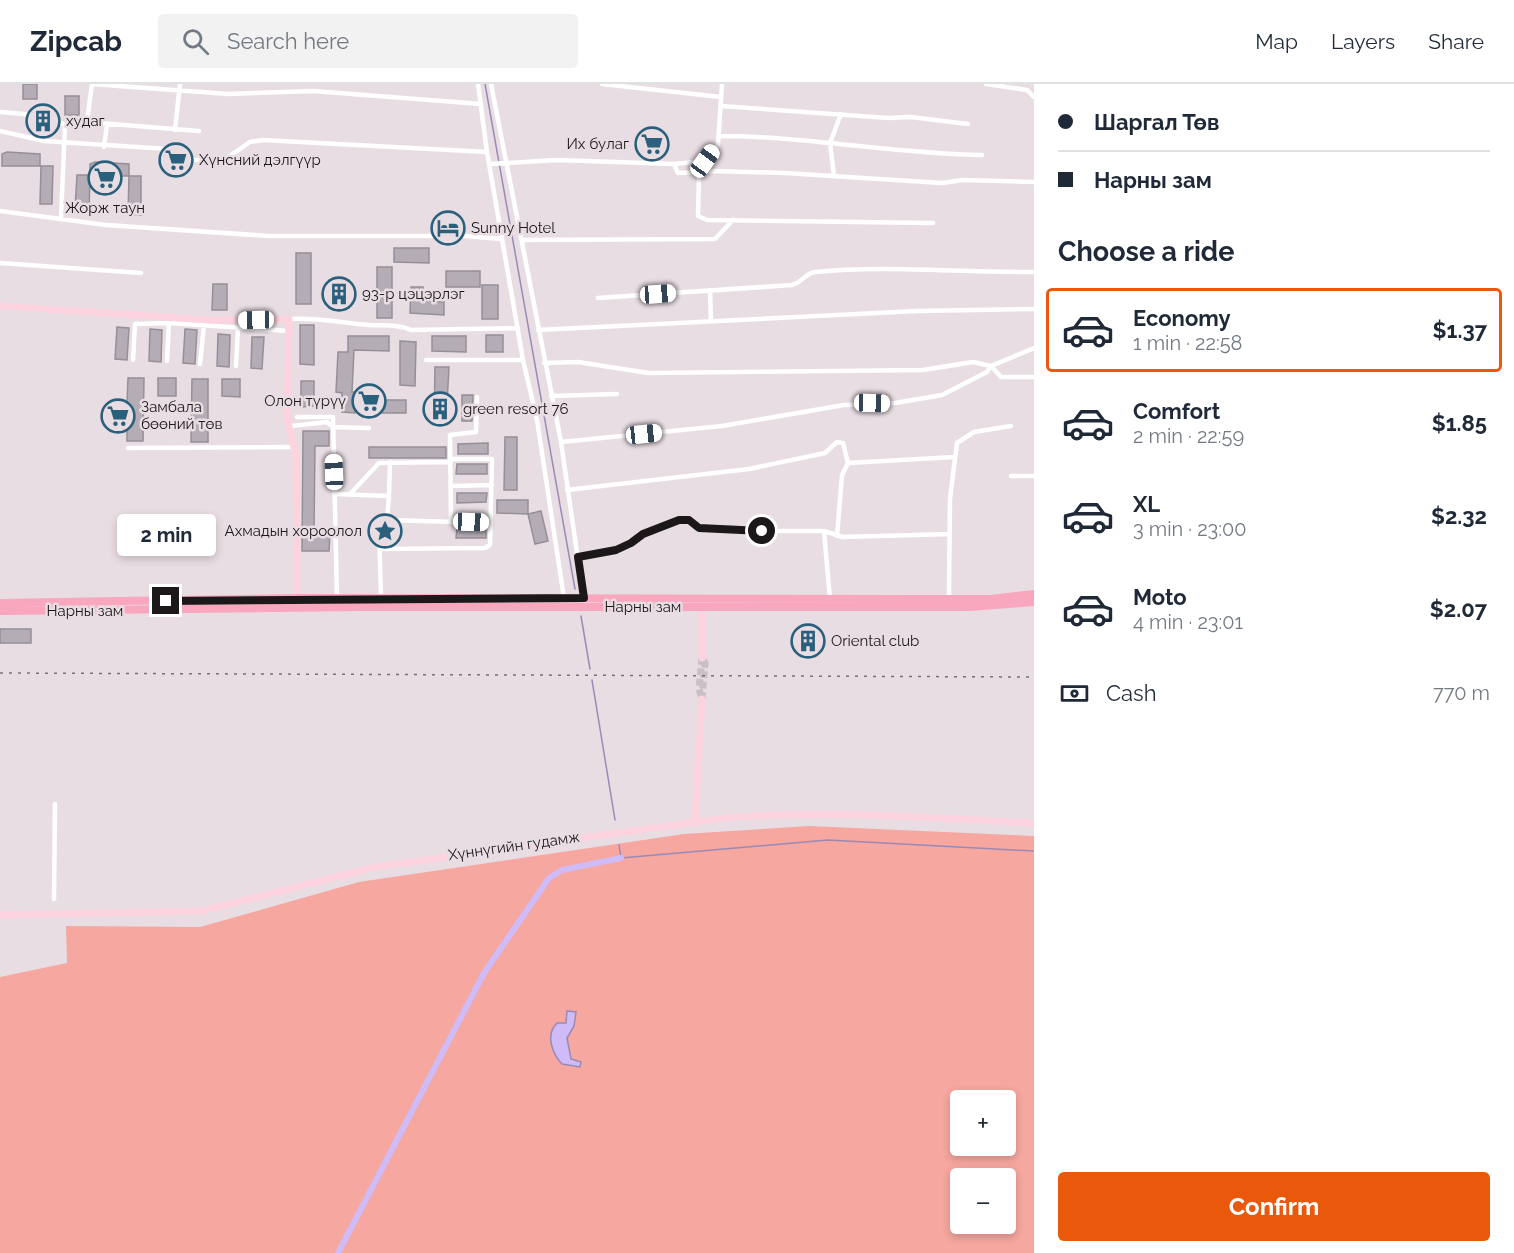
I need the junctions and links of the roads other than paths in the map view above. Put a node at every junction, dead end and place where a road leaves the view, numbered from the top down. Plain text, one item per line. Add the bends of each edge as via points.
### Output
1 (92, 84) edge
2 (180, 84) edge
3 (478, 84) edge
4 (491, 84) edge
5 (602, 84) edge
6 (722, 84) edge
7 (986, 84) edge
8 (178, 92) junction
9 (721, 97) junction
10 (1034, 97) edge
11 (482, 104) junction
12 (721, 106) junction
13 (0, 112) edge
14 (841, 114) junction
15 (87, 122) junction
16 (968, 124) dead end
17 (65, 125) junction
18 (107, 125) junction
19 (175, 130) junction
20 (0, 131) edge
21 (199, 131) dead end
22 (719, 136) junction
23 (64, 141) junction
24 (830, 143) junction
25 (105, 147) junction
26 (487, 152) junction
27 (981, 155) dead end
28 (705, 161) junction
29 (506, 163) junction
30 (493, 164) junction
31 (674, 164) junction
32 (706, 171) junction
33 (699, 174) junction
34 (834, 176) junction
35 (1034, 182) edge
36 (0, 211) edge
37 (61, 218) junction
38 (733, 220) junction
39 (933, 223) dead end
40 (502, 239) junction
41 (522, 240) junction
42 (0, 263) edge
43 (1034, 272) edge
44 (141, 273) dead end
45 (710, 290) junction
46 (598, 298) dead end
47 (0, 306) edge
48 (1034, 309) edge
49 (289, 319) junction
50 (711, 321) junction
51 (169, 323) junction
52 (204, 325) junction
53 (238, 328) junction
54 (518, 328) junction
55 (538, 330) junction
56 (289, 331) junction
57 (1034, 348) edge
58 (133, 360) dead end
59 (426, 360) dead end
60 (523, 360) junction
61 (167, 361) dead end
62 (544, 363) junction
63 (200, 364) dead end
64 (236, 366) dead end
65 (992, 366) junction
66 (1034, 376) edge
67 (616, 394) dead end
68 (551, 396) junction
69 (477, 398) dead end
70 (297, 417) dead end
71 (291, 426) junction
72 (1011, 426) dead end
73 (333, 427) junction
74 (369, 428) dead end
75 (561, 442) junction
76 (294, 447) junction
77 (128, 448) dead end
78 (954, 457) junction
79 (451, 460) junction
80 (390, 462) junction
81 (848, 463) junction
82 (1034, 476) edge
83 (1011, 477) dead end
84 (492, 485) junction
85 (451, 486) junction
86 (567, 490) junction
87 (351, 493) junction
88 (334, 494) junction
89 (389, 496) junction
90 (387, 520) junction
91 (451, 522) junction
92 (491, 523) junction
93 (824, 531) junction
94 (950, 534) junction
95 (837, 536) junction
96 (381, 549) junction
97 (578, 557) junction
98 (1034, 594) edge
99 (297, 598) junction
100 (337, 598) junction
101 (381, 598) junction
102 (564, 598) junction
103 (584, 598) junction
104 (702, 598) junction
105 (830, 598) junction
106 (949, 598) junction
107 (1034, 602) edge
108 (0, 603) edge
109 (585, 607) junction
110 (702, 607) junction
111 (830, 607) junction
112 (0, 611) edge
113 (702, 658) dead end
114 (702, 699) tunnel mouth
115 (55, 804) dead end
116 (695, 820) junction
117 (1034, 823) edge
118 (54, 899) dead end
119 (0, 915) edge

1 - 8 street
1 - 15 street
2 - 8 street
3 - 11 street
4 - 29 street
5 - 9 street
6 - 9 street
7 - 10 street via 1027,90
8 - 11 street via 313,91
8 - 19 street
9 - 12 street
11 - 26 street
12 - 14 street
12 - 22 street
13 - 17 street via 47,116
14 - 16 street
14 - 24 street
15 - 17 street
15 - 18 street
17 - 23 street
18 - 19 street
18 - 25 street
19 - 21 street
20 - 23 street via 44,141
22 - 24 street
22 - 28 street via 718,145
23 - 25 street
23 - 37 street
24 - 27 street
24 - 34 street
25 - 26 street via 168,149 184,160 224,160 250,142 263,140
26 - 30 street
28 - 31 street
28 - 32 street
29 - 30 street
29 - 31 street via 556,160
29 - 41 street
30 - 40 street
31 - 33 street via 678,173
32 - 33 street
32 - 34 street
33 - 38 street via 698,216
34 - 35 street via 942,183
36 - 37 street
37 - 40 street via 116,226 269,236
38 - 39 street
38 - 41 street via 716,239
40 - 54 street
41 - 55 street
42 - 44 street
43 - 45 street via 882,268 812,272 799,284
45 - 46 street
45 - 50 street
47 - 49 main road via 211,320
48 - 50 street
49 - 54 street via 317,317 411,330
49 - 56 main road
50 - 55 street
51 - 52 street
51 - 58 street via 135,324
51 - 61 street
52 - 53 street
52 - 63 street
53 - 56 street
53 - 64 street
54 - 60 street
55 - 62 street
56 - 71 main road via 287,418
57 - 65 street
59 - 60 street
60 - 102 street via 537,420
62 - 65 street via 578,362 648,373 913,370 973,362
62 - 68 street
65 - 66 street via 1001,377
65 - 75 street via 942,395 896,403 844,405 722,426
67 - 68 street
68 - 75 street
69 - 79 street via 476,432 450,435
70 - 73 street via 333,417
71 - 73 street via 327,422
71 - 76 main road
72 - 78 street via 974,432 957,443
73 - 74 street
73 - 88 street
75 - 86 street
76 - 77 street
76 - 99 main road
78 - 81 street
78 - 94 street
79 - 80 street
79 - 84 street via 492,459
79 - 85 street
80 - 87 street via 373,466
80 - 89 street
81 - 86 street via 845,446 837,442 825,453 749,469
81 - 95 street via 842,475
82 - 83 street
84 - 85 street
84 - 92 street
85 - 91 street
86 - 97 street
87 - 88 street
87 - 89 street
88 - 100 street
89 - 90 street
90 - 91 street
90 - 96 street via 380,524
91 - 92 street
92 - 96 street via 490,545 485,548
93 - 95 street
93 - 97 street via 733,531 695,527 686,519 643,534 616,550
93 - 105 street
94 - 95 street
94 - 106 street
96 - 101 street
97 - 103 street
98 - 106 main road, Нарны зам
99 - 100 main road, Нарны зам
99 - 108 main road, Нарны зам
100 - 101 main road, Нарны зам
101 - 102 main road, Нарны зам
102 - 103 main road, Нарны зам
103 - 104 main road, Нарны зам
103 - 109 street
104 - 105 main road, Нарны зам
104 - 110 main road
105 - 106 main road, Нарны зам
105 - 111 street
107 - 111 main road, Нарны зам via 995,607
109 - 110 main road, Нарны зам
109 - 112 main road, Нарны зам
110 - 111 main road, Нарны зам
110 - 113 main road
114 - 116 main road
115 - 118 street
116 - 117 main road, Хүннүгийн гудамж via 833,814
116 - 119 main road, Хүннүгийн гудамж via 375,867 202,911

